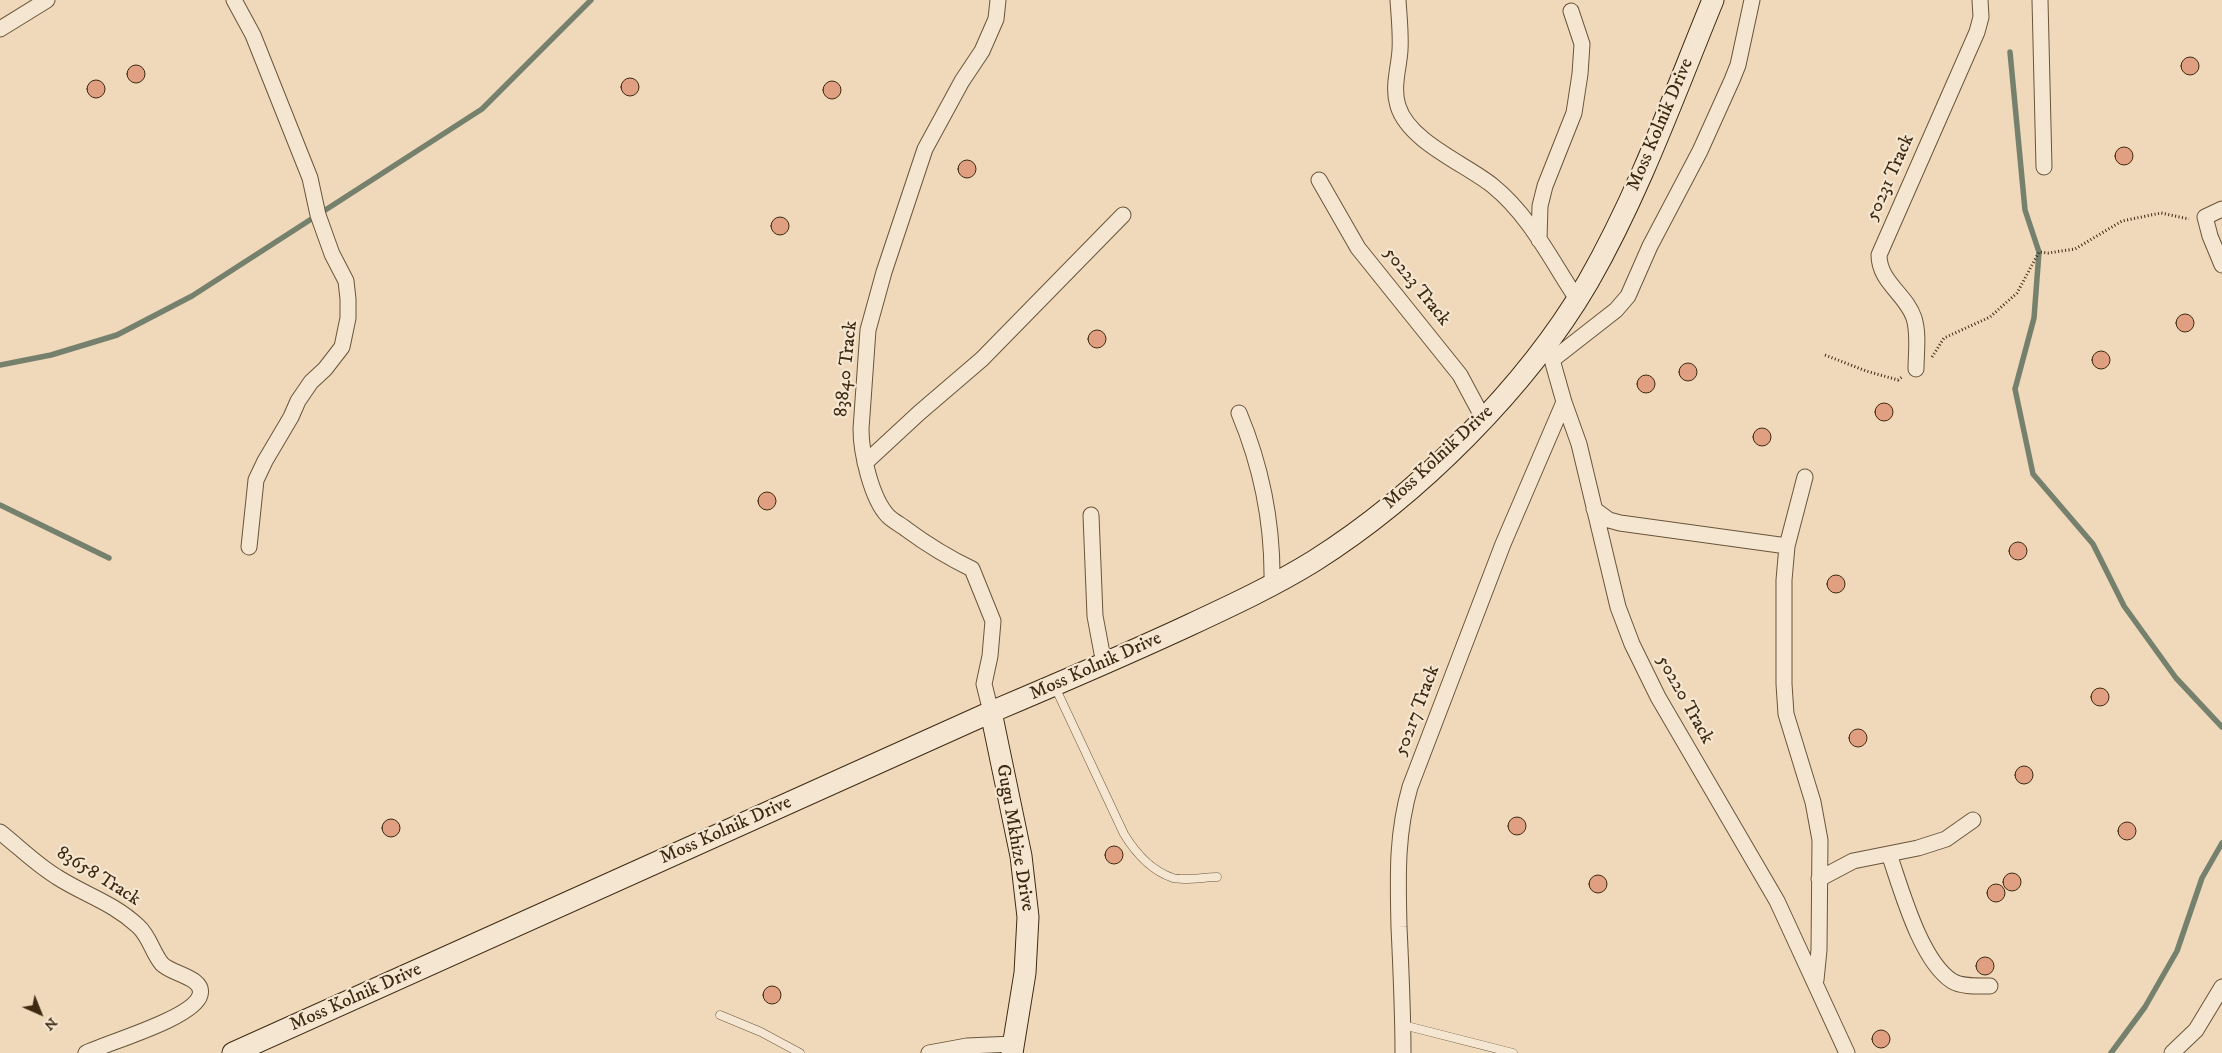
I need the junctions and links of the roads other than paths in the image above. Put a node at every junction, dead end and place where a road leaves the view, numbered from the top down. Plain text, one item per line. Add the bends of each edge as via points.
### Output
1 (47, 0) edge
2 (234, 0) edge
3 (998, 0) edge
4 (1398, 0) edge
5 (1714, 0) edge
6 (1752, 0) edge
7 (1980, 0) edge
8 (2040, 0) edge
9 (1570, 10) dead end
10 (0, 29) edge
11 (2044, 167) dead end
12 (1319, 180) dead end
13 (2222, 209) edge
14 (1123, 215) dead end
15 (1539, 240) junction
16 (2222, 264) edge
17 (1577, 299) junction
18 (1550, 351) junction
19 (1916, 369) road end
20 (1564, 402) junction
21 (1239, 413) dead end
22 (1483, 418) junction
23 (865, 463) junction
24 (1805, 477) dead end
25 (1594, 509) junction
26 (1090, 515) dead end
27 (1787, 546) junction
28 (249, 547) dead end
29 (1272, 583) junction
30 (1104, 664) junction
31 (1054, 686) junction
32 (991, 712) junction
33 (1973, 820) dead end
34 (0, 832) edge
35 (1889, 854) junction
36 (1217, 877) dead end
37 (1819, 879) junction
38 (1815, 981) junction
39 (1990, 986) dead end
40 (2222, 987) edge
41 (720, 1015) dead end
42 (1403, 1026) junction
43 (1013, 1049) edge
44 (86, 1053) edge
45 (233, 1053) edge
46 (800, 1053) edge
47 (929, 1053) edge
48 (1403, 1053) edge
49 (1513, 1053) edge
50 (1847, 1053) edge
51 (2172, 1053) edge

1 - 10 street
2 - 28 street via 253,35 308,170 318,215 346,281 348,299 342,347 298,401 256,480
3 - 23 street, 83840 Track via 990,34 925,149 877,294 868,330 865,363 861,446
4 - 15 street via 1400,50 1396,90 1403,119 1415,132 1492,185 1513,204
5 - 17 main road, Moss Kolnik Drive via 1636,186
6 - 18 street via 1732,80 1628,296 1616,310
7 - 19 street, 50231 Track via 1981,17 1976,32 1879,255 1884,276 1914,317
8 - 11 street
9 - 15 street via 1582,44 1581,67 1574,113 1540,206
12 - 22 street, 50223 Track via 1358,248 1460,375
13 - 16 street via 2205,217
14 - 23 street via 982,359
15 - 17 street
17 - 18 main road, Moss Kolnik Drive
18 - 20 street, 50220 Track
18 - 22 main road, Moss Kolnik Drive
20 - 25 street, 50220 Track via 1579,444
20 - 42 street, 50217 Track via 1503,544 1403,812 1398,868
21 - 29 street via 1262,478 1273,553
22 - 29 main road, Moss Kolnik Drive via 1444,458 1354,534
23 - 32 street, 83840 Track via 887,515 934,550 972,569 993,621 984,684
24 - 27 street
25 - 27 street via 1620,524
25 - 38 street, 50220 Track via 1618,607 1637,657 1777,902
26 - 30 street via 1095,616
27 - 37 street via 1784,580 1786,714 1813,802 1820,840
29 - 30 main road, Moss Kolnik Drive via 1222,610
30 - 31 main road, Moss Kolnik Drive
31 - 32 main road, Moss Kolnik Drive
31 - 36 lane via 1132,847 1154,867 1174,878
32 - 43 main road, Gugu Mkhize Drive via 1021,856 1028,916 1025,973
32 - 45 main road, Moss Kolnik Drive
33 - 35 street via 1946,839
34 - 44 street, 83658 Track via 57,878 103,900 124,915 148,936 162,964 197,983 200,988 197,1001 179,1016
35 - 37 street via 1853,861
35 - 39 street via 1922,943 1941,971 1952,981 1964,985
37 - 38 street via 1819,950
38 - 50 street, 50220 Track
40 - 51 street via 2196,1030
41 - 46 lane
42 - 48 street, 50217 Track
42 - 49 lane
43 - 47 street via 966,1046

